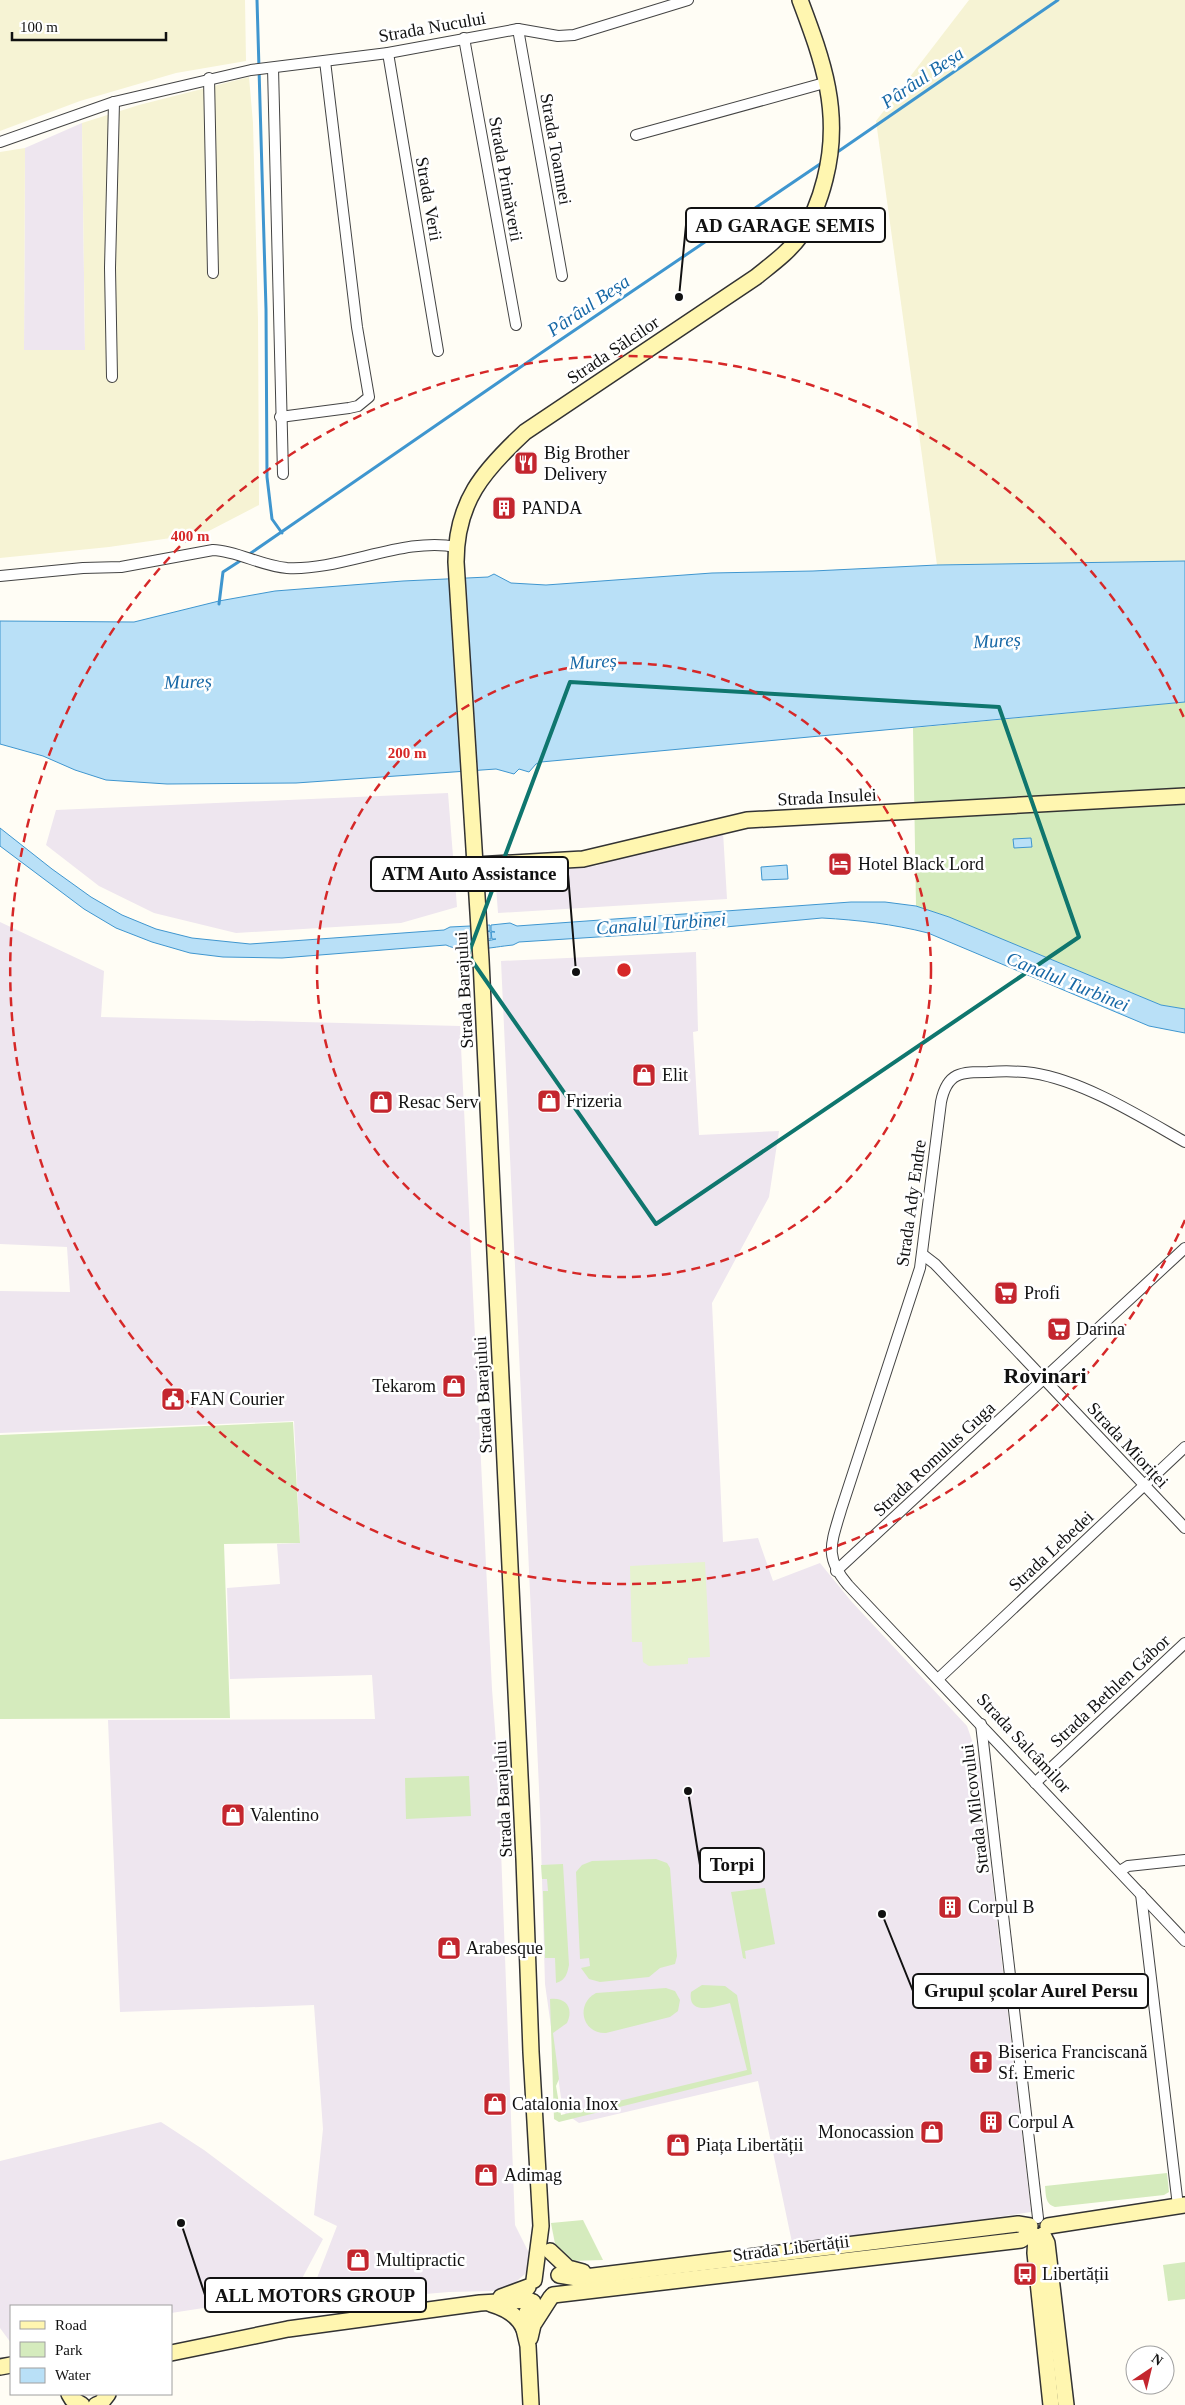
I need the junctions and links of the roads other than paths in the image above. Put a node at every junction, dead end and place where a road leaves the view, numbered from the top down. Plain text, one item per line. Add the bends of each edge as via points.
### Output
1 (688, 0) edge
2 (800, 0) edge
3 (518, 29) junction
4 (464, 38) junction
5 (388, 53) junction
6 (325, 61) junction
7 (270, 69) junction
8 (209, 78) junction
9 (828, 82) junction
10 (114, 102) junction
11 (636, 135) dead end
12 (0, 142) edge
13 (213, 273) dead end
14 (562, 276) dead end
15 (516, 325) dead end
16 (438, 351) dead end
17 (112, 377) dead end
18 (280, 417) junction
19 (283, 474) dead end
20 (456, 554) junction
21 (0, 576) edge
22 (1185, 796) edge
23 (475, 865) junction
24 (1185, 1142) edge
25 (1185, 1248) edge
26 (922, 1254) junction
27 (1044, 1380) junction
28 (1185, 1446) edge
29 (1144, 1485) junction
30 (1185, 1528) edge
31 (836, 1571) junction
32 (1185, 1643) edge
33 (938, 1679) junction
34 (981, 1724) junction
35 (1035, 1783) junction
36 (1185, 1860) edge
37 (1120, 1871) junction
38 (1141, 1894) junction
39 (1185, 1941) edge
40 (1182, 2206) edge
41 (541, 2226) junction
42 (1038, 2229) junction
43 (550, 2251) junction
44 (558, 2274) junction
45 (610, 2274) junction
46 (531, 2292) junction
47 (552, 2296) junction
48 (483, 2303) junction
49 (524, 2329) junction
50 (528, 2346) junction
51 (1052, 2351) junction
52 (172, 2353) edge
53 (70, 2395) edge
54 (107, 2395) edge
55 (82, 2405) edge
56 (96, 2405) edge
57 (531, 2405) edge
58 (1051, 2405) edge
59 (1066, 2405) edge

1 - 3 street, Strada Nucului via 574,35 558,36
2 - 9 main road, Strada Sălcilor
3 - 4 street, Strada Nucului
3 - 14 street, Strada Toamnei
4 - 5 street, Strada Nucului
4 - 15 street, Strada Primăverii
5 - 6 street, Strada Nucului
5 - 16 street, Strada Verii
6 - 7 street, Strada Nucului
6 - 18 street via 357,327 369,393 363,403 348,408
7 - 8 street, Strada Nucului
7 - 18 street
8 - 10 street, Strada Nucului
8 - 13 street
9 - 11 street
9 - 20 main road, Strada Sălcilor via 833,128 829,163 821,196 801,236 756,276 525,432 499,456 469,496
10 - 12 street, Strada Nucului
10 - 17 street via 110,268
18 - 19 street
20 - 21 street via 426,544 348,561 285,568 225,550 213,550 121,567
20 - 23 main road, Strada Barajului
22 - 23 main road, Strada Insulei via 747,820 583,859
23 - 41 main road, Strada Barajului
24 - 26 street, Strada Ady Endre via 1116,1104 1052,1078 1007,1071 954,1076 946,1086 941,1102
25 - 27 street, Strada Romulus Guga
26 - 27 street, Strada Mioriței
26 - 31 street, Strada Ady Endre via 917,1281 832,1538 832,1562
27 - 29 street, Strada Mioriței
27 - 31 street, Strada Romulus Guga
28 - 29 street, Strada Lebedei
29 - 30 street, Strada Mioriței
29 - 33 street, Strada Lebedei
31 - 33 street, Strada Salcâmilor
32 - 35 street, Strada Bethlen Gábor
33 - 34 street, Strada Salcâmilor
34 - 35 street, Strada Salcâmilor
34 - 42 street, Strada Milcovului via 1024,2080
35 - 37 street, Strada Salcâmilor
36 - 37 street via 1128,1866
37 - 38 street, Strada Salcâmilor
38 - 39 street, Strada Salcâmilor
38 - 40 street
40 - 42 main road, Strada Libertății
41 - 43 main road, Strada Barajului
41 - 46 main road, Strada Barajului
42 - 45 main road, Strada Libertății via 1018,2224
42 - 47 main road, Strada Libertății via 1021,2240
42 - 51 main road via 1035,2253
43 - 44 main road, Strada Barajului
43 - 45 main road via 568,2268
44 - 45 main road, Strada Libertății via 577,2278
44 - 46 main road via 547,2271
44 - 47 main road via 561,2285
46 - 47 main road, Strada Libertății via 544,2301
46 - 48 main road
46 - 49 main road, Strada Barajului
47 - 50 main road via 533,2325
48 - 49 main road via 509,2311
48 - 52 main road via 288,2329
49 - 50 main road
50 - 57 main road
51 - 58 main road
51 - 59 main road
53 - 55 main road
54 - 56 main road

